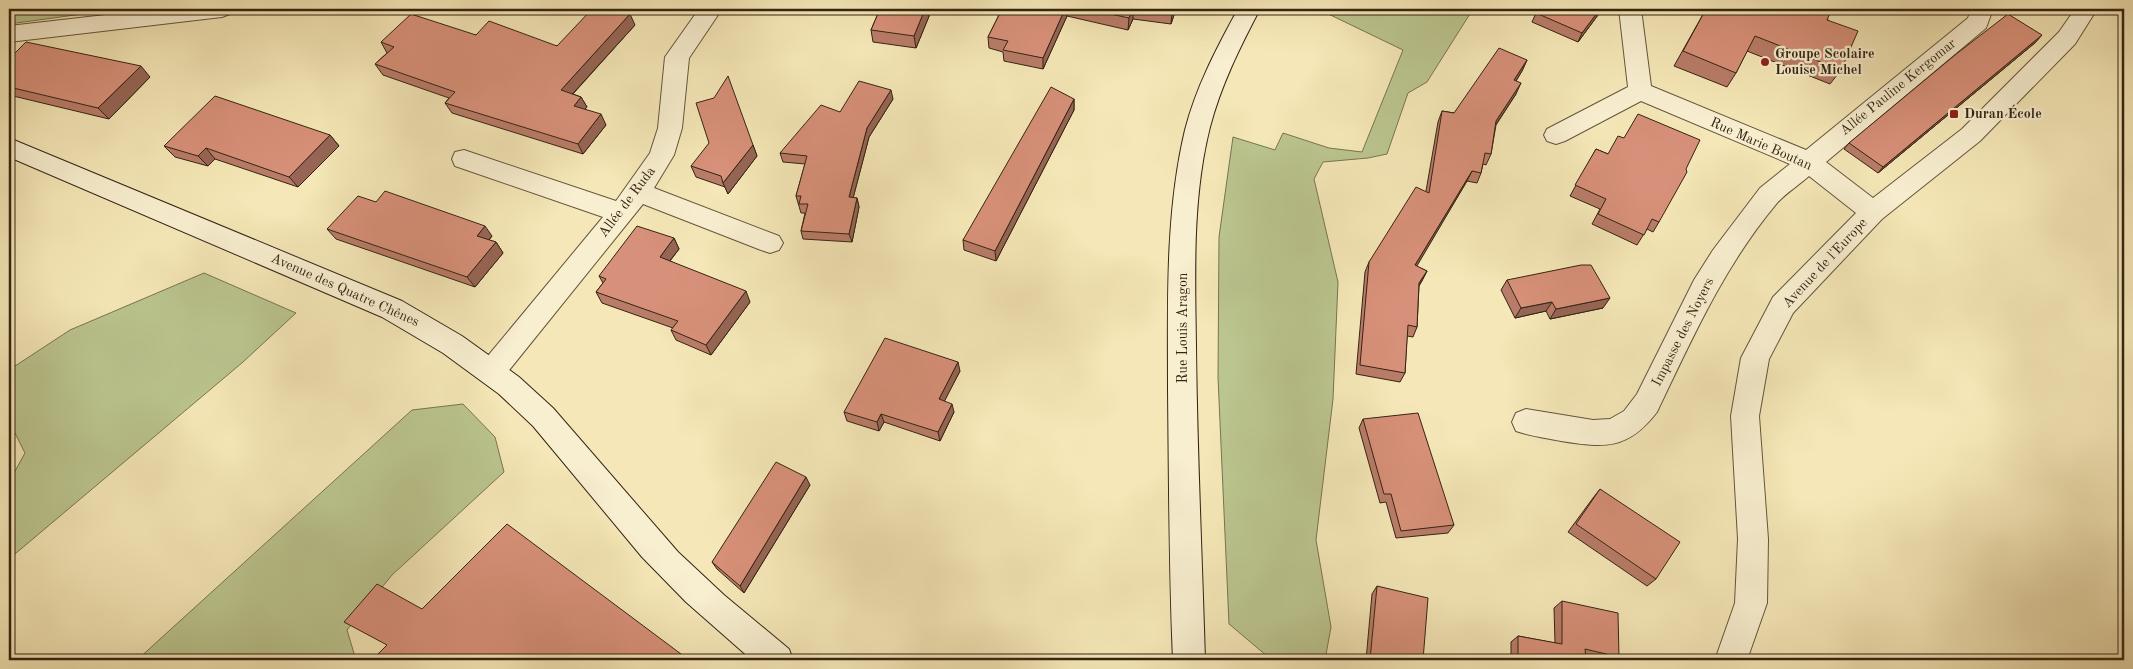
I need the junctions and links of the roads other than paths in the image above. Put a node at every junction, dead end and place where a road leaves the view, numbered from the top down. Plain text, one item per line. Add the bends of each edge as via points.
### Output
1 (222, 9) edge
2 (711, 9) edge
3 (1250, 9) edge
4 (1630, 9) edge
5 (1982, 9) edge
6 (2086, 9) edge
7 (9, 34) edge
8 (1640, 91) junction
9 (1556, 135) dead end
10 (9, 147) edge
11 (464, 159) dead end
12 (1807, 161) junction
13 (638, 192) junction
14 (1873, 212) junction
15 (620, 213) junction
16 (770, 243) dead end
17 (492, 371) junction
18 (1526, 422) dead end
19 (777, 660) edge
20 (1189, 660) edge
21 (1731, 660) edge

1 - 7 street
2 - 13 street, Allée de Ruda via 677,57 670,128 662,155
3 - 20 street, Rue Louis Aragon via 1228,46 1205,102 1192,157 1183,243 1182,374
4 - 8 street
5 - 12 street, Allée Pauline Kergomar via 1978,22
6 - 14 street, Avenue de l'Europe via 2067,38 1971,135
8 - 9 street
8 - 12 street, Rue Marie Boutan
10 - 17 street, Avenue des Quatre Chênes via 392,309 434,331
11 - 15 street
12 - 14 street, Rue Marie Boutan
12 - 18 street, Impasse des Noyers via 1769,195 1722,256 1647,403 1634,420 1615,432 1593,433
13 - 15 street, Allée de Ruda
13 - 16 street
14 - 21 street, Avenue de l'Europe via 1783,306 1756,358 1745,416 1753,539 1751,603
15 - 17 street, Allée de Ruda
17 - 19 street, Avenue des Quatre Chênes via 543,417 655,549 724,616

